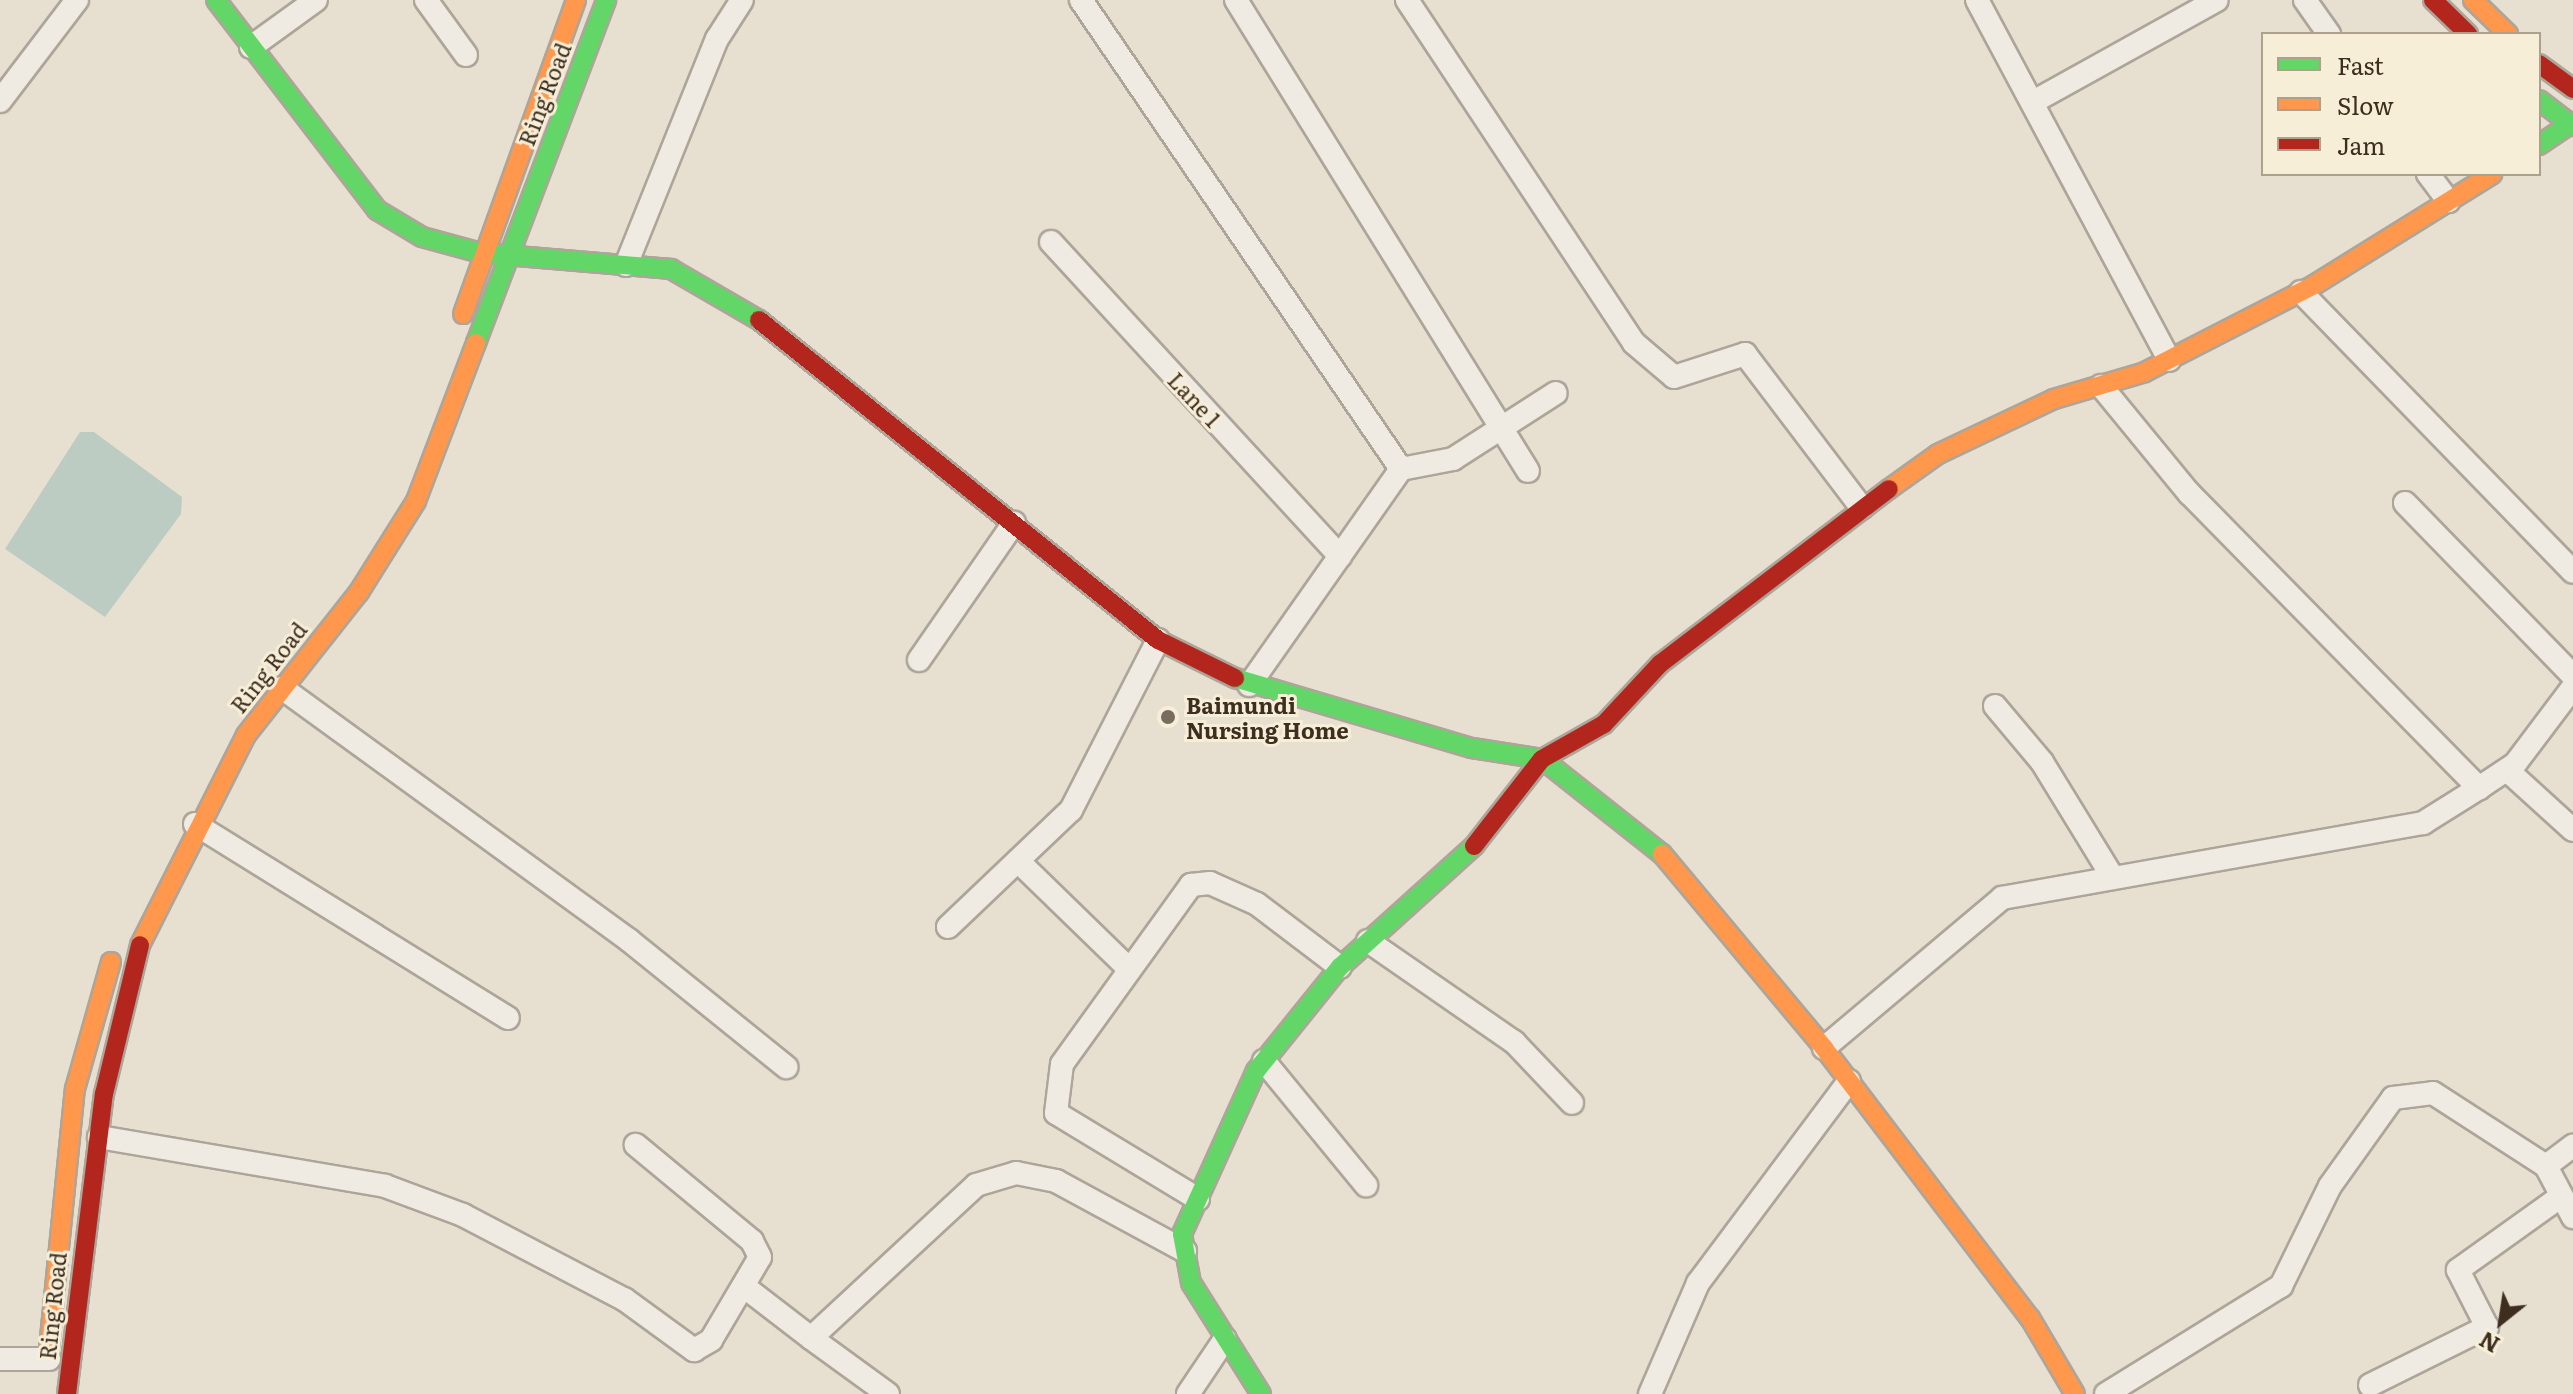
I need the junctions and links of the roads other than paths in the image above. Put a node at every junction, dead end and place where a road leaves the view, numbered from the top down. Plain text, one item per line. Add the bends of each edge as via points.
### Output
1 (77, 0) edge
2 (216, 0) edge
3 (316, 0) edge
4 (426, 0) edge
5 (450, 0) edge
6 (576, 0) edge
7 (606, 0) edge
8 (742, 0) edge
9 (1081, 0) edge
10 (1236, 0) edge
11 (1407, 0) edge
12 (1977, 0) edge
13 (2217, 0) edge
14 (2305, 0) edge
15 (2433, 0) edge
16 (2473, 0) edge
17 (443, 24) junction
18 (2328, 32) edge
19 (2466, 32) edge
20 (2506, 32) edge
21 (251, 47) junction
22 (466, 55) dead end
23 (2541, 65) edge
24 (2573, 89) edge
25 (0, 101) edge
26 (2033, 102) junction
27 (2541, 102) edge
28 (2572, 125) edge
29 (2541, 144) edge
30 (2429, 176) edge
31 (2489, 176) edge
32 (2448, 201) junction
33 (1051, 242) dead end
34 (481, 253) junction
35 (508, 256) junction
36 (626, 265) junction
37 (2301, 292) junction
38 (2169, 360) junction
39 (2101, 386) junction
40 (1556, 393) dead end
41 (1500, 429) junction
42 (1401, 469) junction
43 (1528, 471) dead end
44 (2405, 503) dead end
45 (1862, 508) junction
46 (1014, 523) junction
47 (1340, 556) junction
48 (350, 566) dead end
49 (2573, 572) edge
50 (332, 592) dead end
51 (1158, 640) junction
52 (919, 660) dead end
53 (1249, 685) junction
54 (282, 688) junction
55 (2571, 690) edge
56 (1995, 706) dead end
57 (1542, 759) junction
58 (2507, 770) junction
59 (203, 771) dead end
60 (2479, 788) junction
61 (184, 818) junction
62 (2573, 830) edge
63 (1018, 861) junction
64 (2110, 873) junction
65 (138, 900) dead end
66 (948, 927) dead end
67 (1368, 941) junction
68 (1340, 967) junction
69 (1128, 968) junction
70 (508, 1018) dead end
71 (1824, 1048) junction
72 (1264, 1061) junction
73 (786, 1067) dead end
74 (1849, 1081) junction
75 (1572, 1103) dead end
76 (99, 1137) junction
77 (636, 1145) dead end
78 (2573, 1146) edge
79 (2546, 1166) junction
80 (1366, 1185) dead end
81 (2560, 1197) junction
82 (1198, 1199) junction
83 (2573, 1217) edge
84 (1185, 1251) junction
85 (746, 1288) junction
86 (811, 1338) junction
87 (1225, 1339) junction
88 (0, 1359) edge
89 (49, 1359) junction
90 (2370, 1385) dead end
91 (47, 1394) edge
92 (67, 1394) edge
93 (888, 1394) edge
94 (1188, 1394) edge
95 (1261, 1394) edge
96 (1650, 1394) edge
97 (2075, 1394) edge
98 (2106, 1394) edge

1 - 25 street
2 - 21 main road
3 - 21 street
4 - 17 street
5 - 17 street
6 - 34 main road
7 - 35 main road, Ring Road
8 - 36 street via 717,39
9 - 42 street
10 - 41 street
11 - 45 street via 1634,343 1674,377 1745,354 1761,365
12 - 26 street
13 - 26 street
14 - 18 street
15 - 19 main road
16 - 20 main road
17 - 22 street
21 - 34 main road via 377,210 422,237
23 - 24 main road
26 - 38 street
27 - 28 main road
28 - 29 main road
30 - 32 street
31 - 32 main road
32 - 37 main road
33 - 47 street, Lane 1
34 - 35 main road
34 - 48 main road via 429,426 394,500
35 - 36 main road
35 - 54 main road, Ring Road via 416,501 359,592
36 - 46 main road via 671,269 779,331
37 - 38 main road
37 - 49 street
38 - 39 main road
39 - 45 main road via 1938,454
39 - 60 street via 2189,493
40 - 41 street
41 - 42 street via 1453,459
41 - 43 street
42 - 47 street
44 - 55 street
45 - 57 main road via 1660,664 1604,724
46 - 51 main road
46 - 52 street
47 - 53 street
50 - 59 main road, Ring Road
51 - 53 main road
51 - 63 street via 1071,810
53 - 57 main road via 1472,748
54 - 61 main road, Ring Road
54 - 73 street via 630,941
55 - 58 street
56 - 64 street via 2042,762
57 - 67 main road via 1473,848
57 - 71 main road via 1649,838
58 - 60 street
58 - 62 street
60 - 64 street via 2423,823
61 - 70 street
61 - 76 main road, Ring Road via 136,953
63 - 66 street
63 - 69 street
64 - 71 street via 2002,898
65 - 89 main road, Ring Road via 114,953 75,1089
67 - 68 main road
67 - 75 street via 1514,1042
68 - 69 street via 1257,904 1210,883 1191,885 1174,901
68 - 72 main road
69 - 82 street via 1062,1064 1056,1113
71 - 74 main road
72 - 80 street
72 - 82 main road
74 - 96 street via 1800,1137 1698,1283
74 - 97 main road via 2030,1318
76 - 85 street via 385,1186 463,1215 611,1292 694,1350 711,1340
76 - 92 main road, Ring Road
77 - 85 street via 752,1241 760,1257
78 - 79 street
79 - 81 street
79 - 98 street via 2433,1093 2393,1098 2330,1186 2281,1286
81 - 83 street
81 - 90 street via 2458,1270 2487,1327
82 - 84 main road via 1182,1234
84 - 86 street via 1056,1181 1016,1173 976,1185
84 - 87 main road via 1191,1283
85 - 86 street
86 - 93 street
87 - 94 street
87 - 95 main road
88 - 89 street
89 - 91 main road, Ring Road

